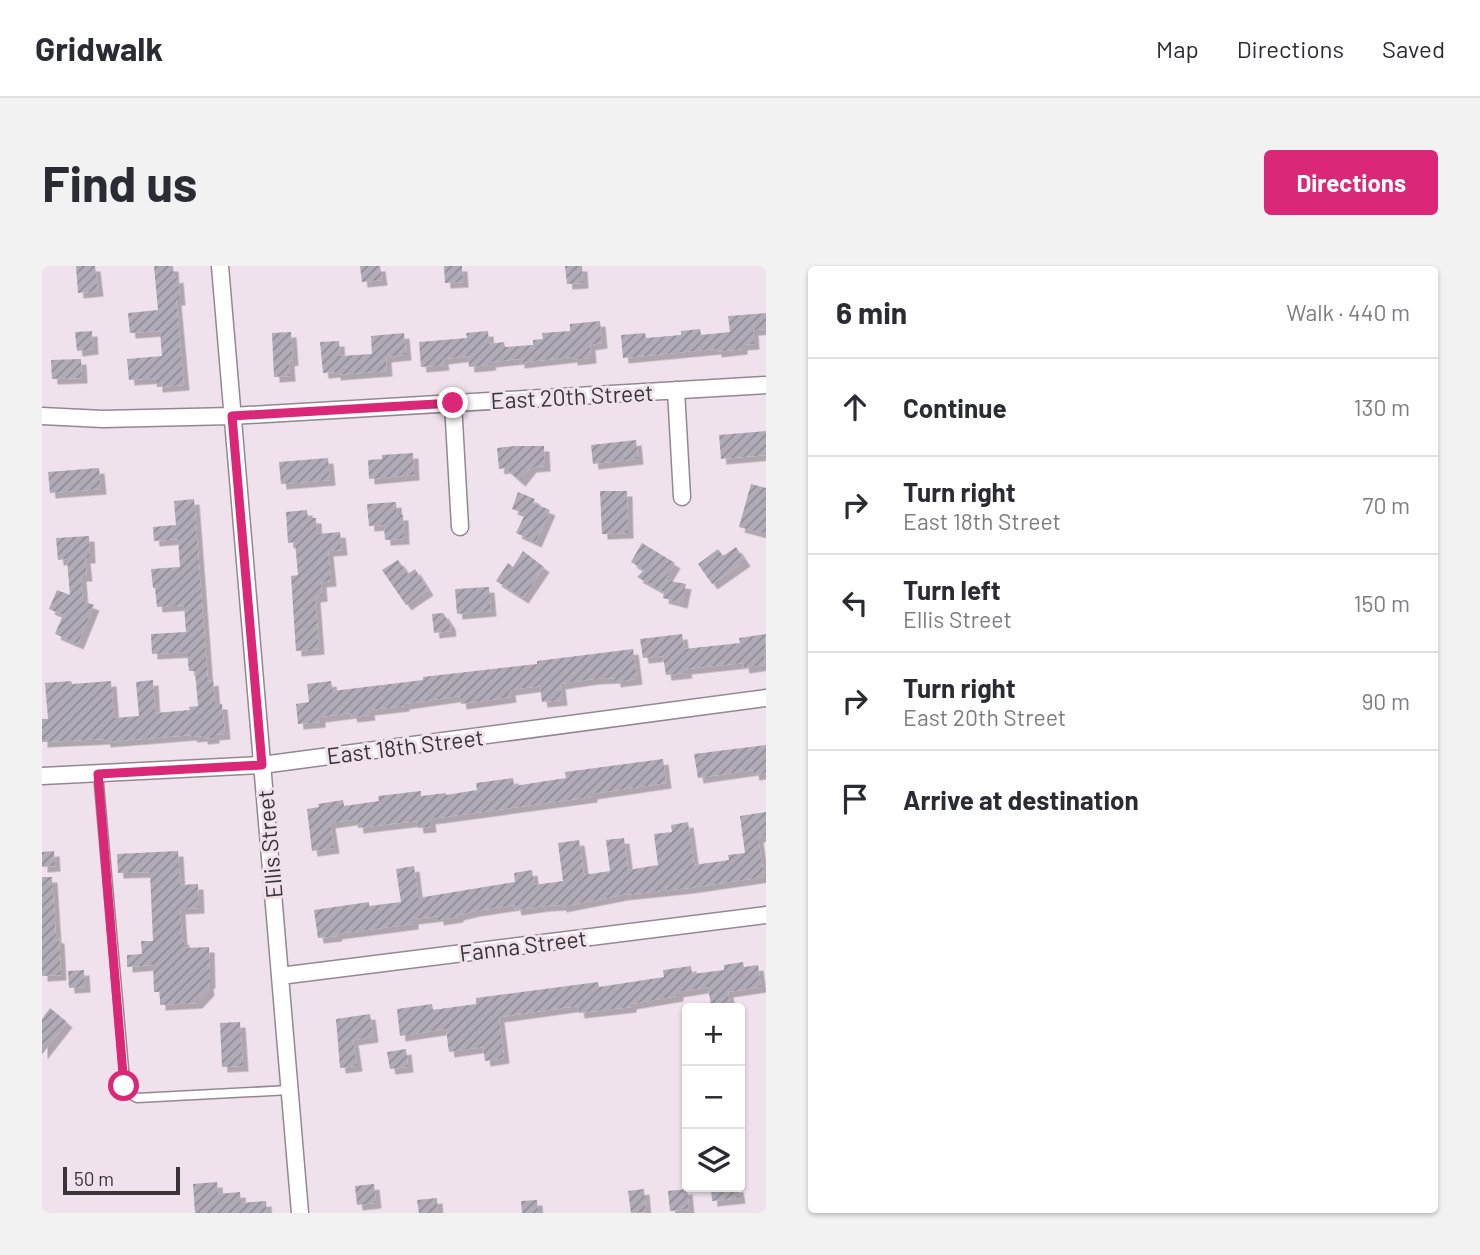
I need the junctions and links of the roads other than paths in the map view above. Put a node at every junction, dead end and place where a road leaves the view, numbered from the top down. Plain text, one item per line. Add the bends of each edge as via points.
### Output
1 (220, 266) edge
2 (766, 385) edge
3 (676, 390) junction
4 (453, 403) junction
5 (42, 416) edge
6 (232, 416) junction
7 (682, 497) dead end
8 (460, 527) dead end
9 (766, 698) edge
10 (262, 765) junction
11 (98, 774) junction
12 (42, 776) edge
13 (766, 915) edge
14 (280, 976) junction
15 (290, 1090) junction
16 (300, 1213) edge

1 - 6 street, Ellis Street
2 - 3 street, East 20th Street
3 - 4 street, East 20th Street
3 - 7 street
4 - 6 street, East 20th Street
4 - 8 street
5 - 6 street, East 20th Street
6 - 10 street, Ellis Street
9 - 10 street, East 18th Street
10 - 11 street, East 18th Street
10 - 14 street, Ellis Street
11 - 12 street, East 18th Street
11 - 15 lane via 126,1092 137,1098
13 - 14 street, Fanna Street
14 - 15 street, Ellis Street
15 - 16 street, Ellis Street

